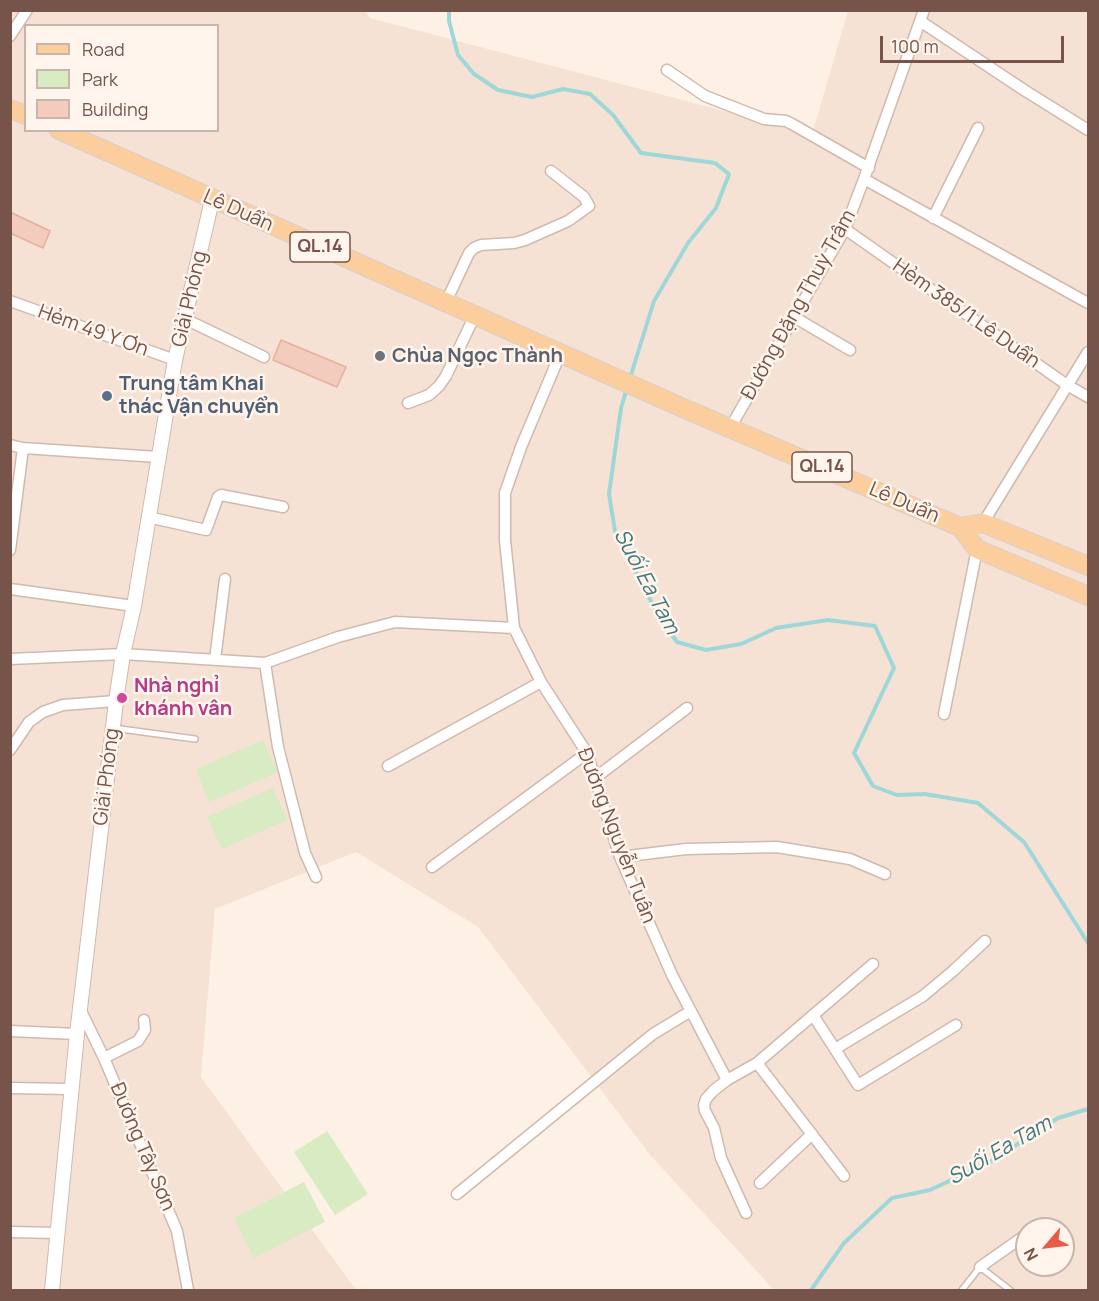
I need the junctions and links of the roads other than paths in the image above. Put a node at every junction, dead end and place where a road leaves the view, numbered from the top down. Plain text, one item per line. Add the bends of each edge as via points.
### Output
1 (27, 10) edge
2 (922, 16) edge
3 (10, 36) edge
4 (667, 70) dead end
5 (978, 128) dead end
6 (1089, 130) edge
7 (63, 132) edge
8 (868, 168) junction
9 (551, 171) dead end
10 (864, 179) junction
11 (212, 200) junction
12 (933, 218) junction
13 (845, 229) junction
14 (10, 301) edge
15 (446, 302) junction
16 (1089, 303) edge
17 (475, 315) junction
18 (794, 317) junction
19 (185, 319) junction
20 (850, 350) dead end
21 (561, 352) junction
22 (1089, 352) edge
23 (264, 357) dead end
24 (176, 360) junction
25 (1067, 385) junction
26 (1089, 397) edge
27 (408, 403) dead end
28 (730, 428) junction
29 (10, 445) edge
30 (23, 448) junction
31 (158, 457) junction
32 (283, 507) dead end
33 (148, 517) junction
34 (983, 523) junction
35 (960, 527) junction
36 (977, 549) junction
37 (10, 550) edge
38 (1089, 566) edge
39 (225, 579) dead end
40 (10, 589) edge
41 (1089, 596) edge
42 (134, 606) junction
43 (514, 628) junction
44 (123, 654) junction
45 (10, 659) edge
46 (215, 660) junction
47 (265, 663) junction
48 (541, 682) junction
49 (116, 701) junction
50 (687, 708) dead end
51 (944, 714) dead end
52 (112, 728) junction
53 (195, 739) dead end
54 (10, 750) edge
55 (587, 753) junction
56 (388, 766) dead end
57 (595, 778) junction
58 (620, 857) junction
59 (432, 867) dead end
60 (885, 874) dead end
61 (316, 877) dead end
62 (985, 941) dead end
63 (873, 964) dead end
64 (80, 1009) junction
65 (691, 1011) junction
66 (813, 1015) junction
67 (144, 1020) dead end
68 (956, 1025) dead end
69 (10, 1031) edge
70 (76, 1034) junction
71 (835, 1049) junction
72 (104, 1058) junction
73 (757, 1063) junction
74 (727, 1080) junction
75 (10, 1088) edge
76 (71, 1089) junction
77 (812, 1134) junction
78 (844, 1176) dead end
79 (760, 1183) dead end
80 (457, 1194) dead end
81 (746, 1213) dead end
82 (10, 1232) edge
83 (58, 1233) junction
84 (1015, 1242) edge
85 (980, 1267) junction
86 (52, 1290) edge
87 (188, 1290) edge
88 (962, 1290) edge
89 (1010, 1290) edge

1 - 3 street
2 - 6 street via 1033,96
2 - 8 street, Đường Đặng Thuỳ Trâm
4 - 8 street via 705,96 764,119 792,123
5 - 12 street
7 - 11 main road, Lê Duẩn / QL.14
8 - 10 street, Đường Đặng Thuỳ Trâm
9 - 15 street via 584,197 589,206 525,240 474,248
10 - 12 street
10 - 13 street, Đường Đặng Thuỳ Trâm
11 - 15 main road, Lê Duẩn / QL.14
11 - 19 street, Giải Phóng
12 - 16 street
13 - 18 street, Đường Đặng Thuỳ Trâm
13 - 25 street, Hẻm 385/1 Lê Duẩn
14 - 24 street, Hẻm 49 Y Ơn
15 - 17 main road, Lê Duẩn / QL.14
17 - 21 main road, Lê Duẩn / QL.14
17 - 27 street via 439,386 429,395
18 - 20 street
18 - 28 street, Đường Đặng Thuỳ Trâm
19 - 23 street
19 - 24 street, Giải Phóng
21 - 28 main road, Lê Duẩn / QL.14
21 - 43 street, Đường Nguyễn Tuân via 505,493 505,540
22 - 25 street
24 - 31 street, Giải Phóng
25 - 26 street, Hẻm 385/1 Lê Duẩn
25 - 34 street
28 - 35 main road, Lê Duẩn / QL.14
29 - 30 street
30 - 31 street
30 - 37 street
31 - 33 street, Giải Phóng
32 - 33 street via 221,495 206,530
33 - 42 street, Giải Phóng
34 - 35 main road, Lê Duẩn
34 - 38 main road
35 - 36 main road, Lê Duẩn / QL.14
36 - 41 main road, Lê Duẩn / QL.14
36 - 51 street
39 - 46 street
40 - 42 street
42 - 44 street, Giải Phóng
43 - 47 street via 395,622
43 - 48 street, Đường Nguyễn Tuân
44 - 45 street
44 - 46 street
44 - 49 street, Giải Phóng
46 - 47 street
47 - 61 street via 278,747
48 - 55 street, Đường Nguyễn Tuân
48 - 56 street
49 - 52 street, Giải Phóng
49 - 54 street via 63,705 43,712 29,722
50 - 57 street
52 - 53 lane
52 - 64 street, Giải Phóng
55 - 57 street, Đường Nguyễn Tuân
55 - 59 street
57 - 58 street, Đường Nguyễn Tuân
58 - 60 street via 686,849 777,847 849,859
58 - 65 street, Đường Nguyễn Tuân
62 - 71 street via 923,996
63 - 66 street
64 - 70 street, Giải Phóng
64 - 72 street, Đường Tây Sơn
65 - 74 street, Đường Nguyễn Tuân
65 - 80 street via 653,1034
66 - 71 street
66 - 73 street
67 - 72 street via 145,1030 138,1041
68 - 71 street via 858,1084
69 - 70 street
70 - 76 street, Giải Phóng
72 - 87 street, Đường Tây Sơn via 177,1231
73 - 74 street
73 - 77 street
74 - 81 street via 704,1105 721,1158
75 - 76 street
76 - 83 street, Giải Phóng
77 - 78 street
77 - 79 street
82 - 83 street
83 - 86 street, Giải Phóng
84 - 85 street
85 - 88 lane
85 - 89 lane

